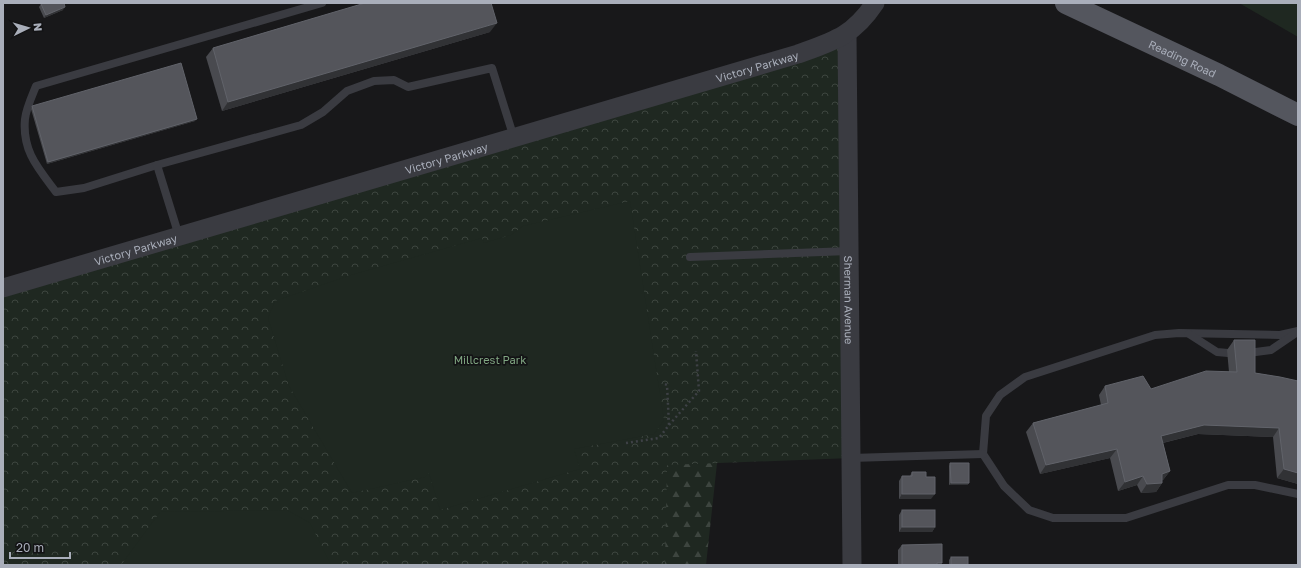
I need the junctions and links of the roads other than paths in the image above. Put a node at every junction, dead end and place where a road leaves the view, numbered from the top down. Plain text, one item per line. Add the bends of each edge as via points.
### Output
1 (322, 3) edge
2 (876, 3) edge
3 (1066, 3) edge
4 (847, 35) junction
5 (1298, 114) edge
6 (514, 138) junction
7 (158, 165) junction
8 (179, 236) junction
9 (849, 251) junction
10 (690, 257) dead end
11 (3, 288) edge
12 (1298, 332) edge
13 (1188, 334) junction
14 (1228, 353) dead end
15 (1248, 353) edge
16 (983, 454) junction
17 (851, 458) junction
18 (1298, 494) edge
19 (852, 565) edge

1 - 7 lane via 36,86 25,118 27,148 56,192 84,188
2 - 4 street, Victory Parkway via 864,20
3 - 5 main road, Reading Road
4 - 6 street, Victory Parkway via 798,54
4 - 9 street, Sherman Avenue
6 - 7 lane via 492,68 408,87 394,80 374,81 347,91 323,112 301,125
6 - 8 street, Victory Parkway
7 - 8 lane
8 - 11 street, Victory Parkway
9 - 10 lane
9 - 17 street, Sherman Avenue
12 - 13 lane via 1280,335
12 - 15 lane via 1271,350
13 - 14 lane via 1217,352
13 - 16 lane via 1154,335 1024,377 1000,395 986,416
16 - 17 lane
16 - 18 lane via 1004,486 1029,510 1053,518 1126,518 1228,485 1255,484
17 - 19 street, Sherman Avenue

